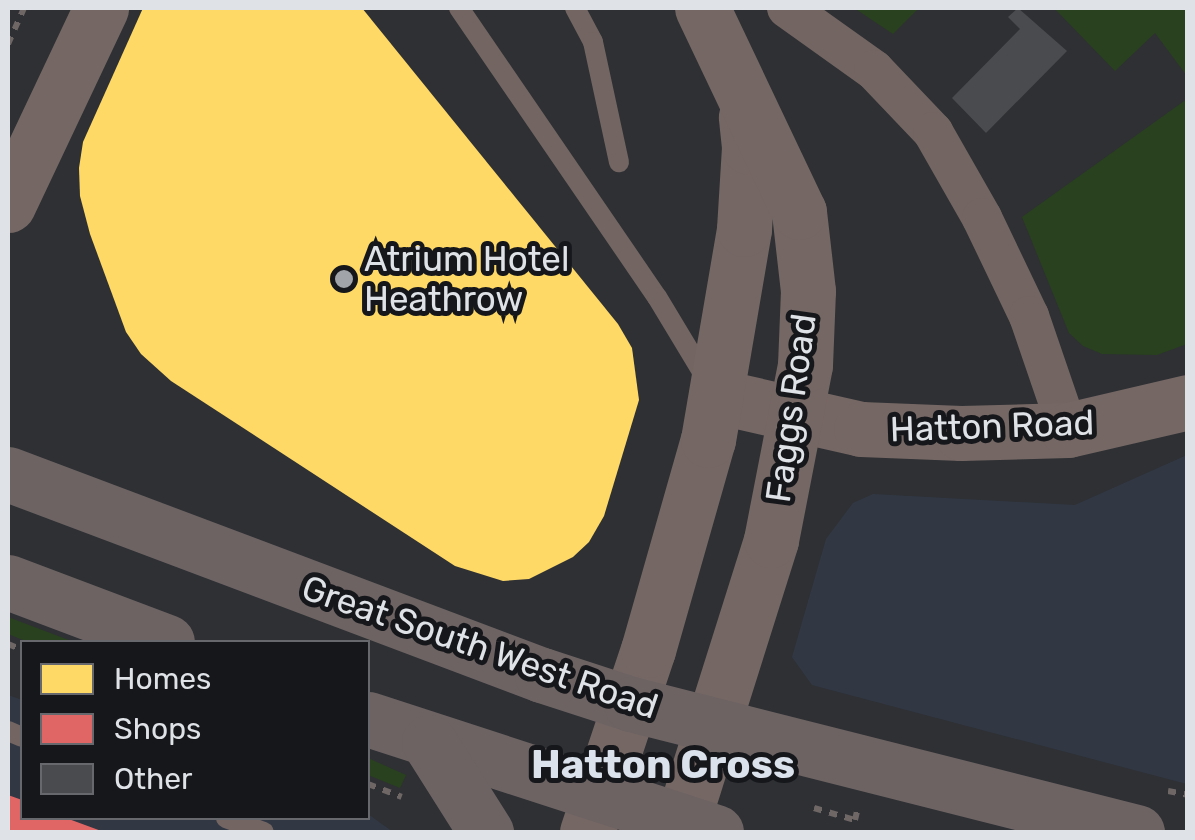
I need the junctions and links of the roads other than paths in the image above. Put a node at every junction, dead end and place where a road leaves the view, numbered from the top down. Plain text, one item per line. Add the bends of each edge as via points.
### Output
1 (63, 8) edge
2 (101, 8) edge
3 (458, 8) edge
4 (576, 8) edge
5 (702, 8) edge
6 (787, 8) edge
7 (744, 96) junction
8 (8, 122) edge
9 (618, 162) dead end
10 (10, 191) edge
11 (716, 396) junction
12 (1188, 402) edge
13 (796, 416) junction
14 (1068, 430) junction
15 (8, 474) edge
16 (8, 582) edge
17 (162, 640) edge
18 (630, 704) junction
19 (370, 720) edge
20 (715, 726) junction
21 (430, 742) junction
22 (593, 814) edge
23 (231, 820) edge
24 (692, 829) edge
25 (264, 832) edge
26 (486, 832) edge
27 (1136, 832) edge

1 - 8 street
2 - 10 street
3 - 11 lane via 657,297
4 - 9 lane via 593,42
5 - 7 street, Faggs Road
6 - 14 street via 874,70 934,132 1029,316
7 - 11 street, Faggs Road via 750,147 744,229
7 - 13 street, Faggs Road via 799,212 808,291
11 - 13 street, Hatton Road
11 - 18 street, Faggs Road via 698,480
12 - 14 street, Hatton Road
13 - 14 street, Hatton Road via 861,429
13 - 20 street, Faggs Road via 771,540
15 - 18 highway, Great South West Road
16 - 17 highway
18 - 20 highway, Great South West Road
18 - 22 street, Faggs Road
19 - 21 highway
20 - 24 street, Faggs Road
20 - 27 highway, Great South West Road
21 - 22 highway
21 - 26 highway
22 - 24 highway
23 - 25 lane

